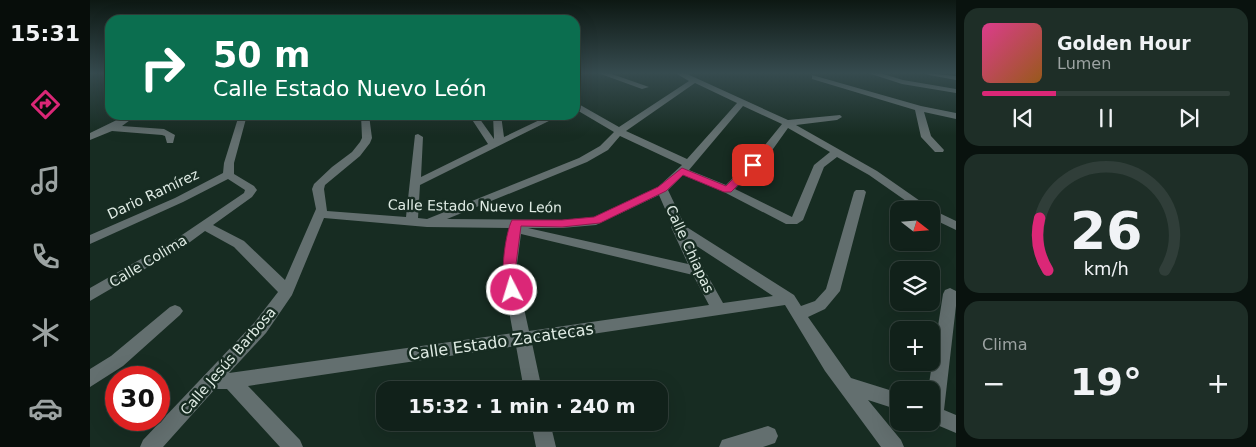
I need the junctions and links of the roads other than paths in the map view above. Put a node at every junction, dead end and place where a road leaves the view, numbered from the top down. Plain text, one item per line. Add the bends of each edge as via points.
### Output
1 (675, 94) edge
2 (725, 94) edge
3 (871, 94) edge
4 (742, 102) junction
5 (580, 107) edge
6 (918, 108) junction
7 (956, 116) edge
8 (837, 117) dead end
9 (125, 120) edge
10 (242, 120) edge
11 (365, 120) edge
12 (477, 120) edge
13 (497, 120) edge
14 (547, 120) edge
15 (787, 123) junction
16 (111, 128) junction
17 (620, 131) junction
18 (90, 137) edge
19 (418, 137) dead end
20 (170, 141) dead end
21 (497, 144) junction
22 (939, 150) dead end
23 (837, 152) junction
24 (685, 167) junction
25 (228, 174) junction
26 (414, 184) junction
27 (662, 189) junction
28 (728, 190) junction
29 (860, 192) dead end
30 (914, 201) edge
31 (320, 214) junction
32 (940, 217) edge
33 (412, 222) junction
34 (427, 223) junction
35 (205, 226) junction
36 (516, 226) junction
37 (956, 226) edge
38 (677, 227) junction
39 (90, 240) edge
40 (698, 271) junction
41 (287, 291) junction
42 (950, 294) dead end
43 (90, 295) edge
44 (789, 299) junction
45 (719, 309) junction
46 (175, 311) dead end
47 (798, 314) junction
48 (521, 337) junction
49 (90, 378) edge
50 (212, 381) junction
51 (231, 381) junction
52 (531, 381) edge
53 (938, 381) edge
54 (846, 385) junction
55 (890, 399) edge
56 (940, 417) edge
57 (956, 424) edge
58 (542, 431) edge
59 (768, 436) dead end
60 (150, 447) edge
61 (293, 447) edge
62 (546, 447) edge
63 (729, 447) edge
64 (894, 447) edge

1 - 17 street
2 - 4 street
3 - 6 street
4 - 15 street
4 - 24 street, Calle Estado Nuevo León
5 - 17 street
6 - 7 street
6 - 22 street via 926,137
8 - 15 street
9 - 16 street
10 - 25 street
11 - 31 street via 365,143 320,184
12 - 21 street
13 - 21 street via 500,131
14 - 21 street
15 - 23 street
15 - 28 street
16 - 18 street
16 - 20 street via 164,132 170,135
17 - 24 street
17 - 34 street via 604,148 583,160
19 - 26 street
21 - 26 street
23 - 28 street via 819,165 797,220 790,220
23 - 30 street
24 - 27 street, Calle Estado Nuevo León
24 - 28 street
25 - 35 street, Calle Colima via 250,188 250,192
25 - 39 street, Dario Ramírez
26 - 33 street
27 - 36 street, Calle Estado Nuevo León via 596,221
27 - 38 street, Calle Chiapas
29 - 47 street via 833,291 820,304
31 - 33 street, Calle Estado Nuevo León
31 - 41 street, Calle Jesús Barbosa
32 - 37 street
33 - 34 street, Calle Estado Nuevo León
34 - 36 street, Calle Estado Nuevo León
35 - 41 street via 239,244
35 - 43 street, Calle Colima
36 - 40 street
36 - 48 street via 509,272
38 - 40 street, Calle Chiapas
38 - 44 street
40 - 45 street, Calle Chiapas
41 - 50 street, Calle Jesús Barbosa via 260,328
42 - 53 street
44 - 45 street, Calle Estado Zacatecas
44 - 47 street
45 - 48 street, Calle Estado Zacatecas
46 - 49 street via 117,361
47 - 54 street via 817,347
48 - 51 street, Calle Estado Zacatecas
48 - 52 street
50 - 51 street, Calle Estado Zacatecas
50 - 60 street, Calle Jesús Barbosa
51 - 61 street
54 - 55 street
54 - 64 street
56 - 57 street
58 - 62 street
59 - 63 street

